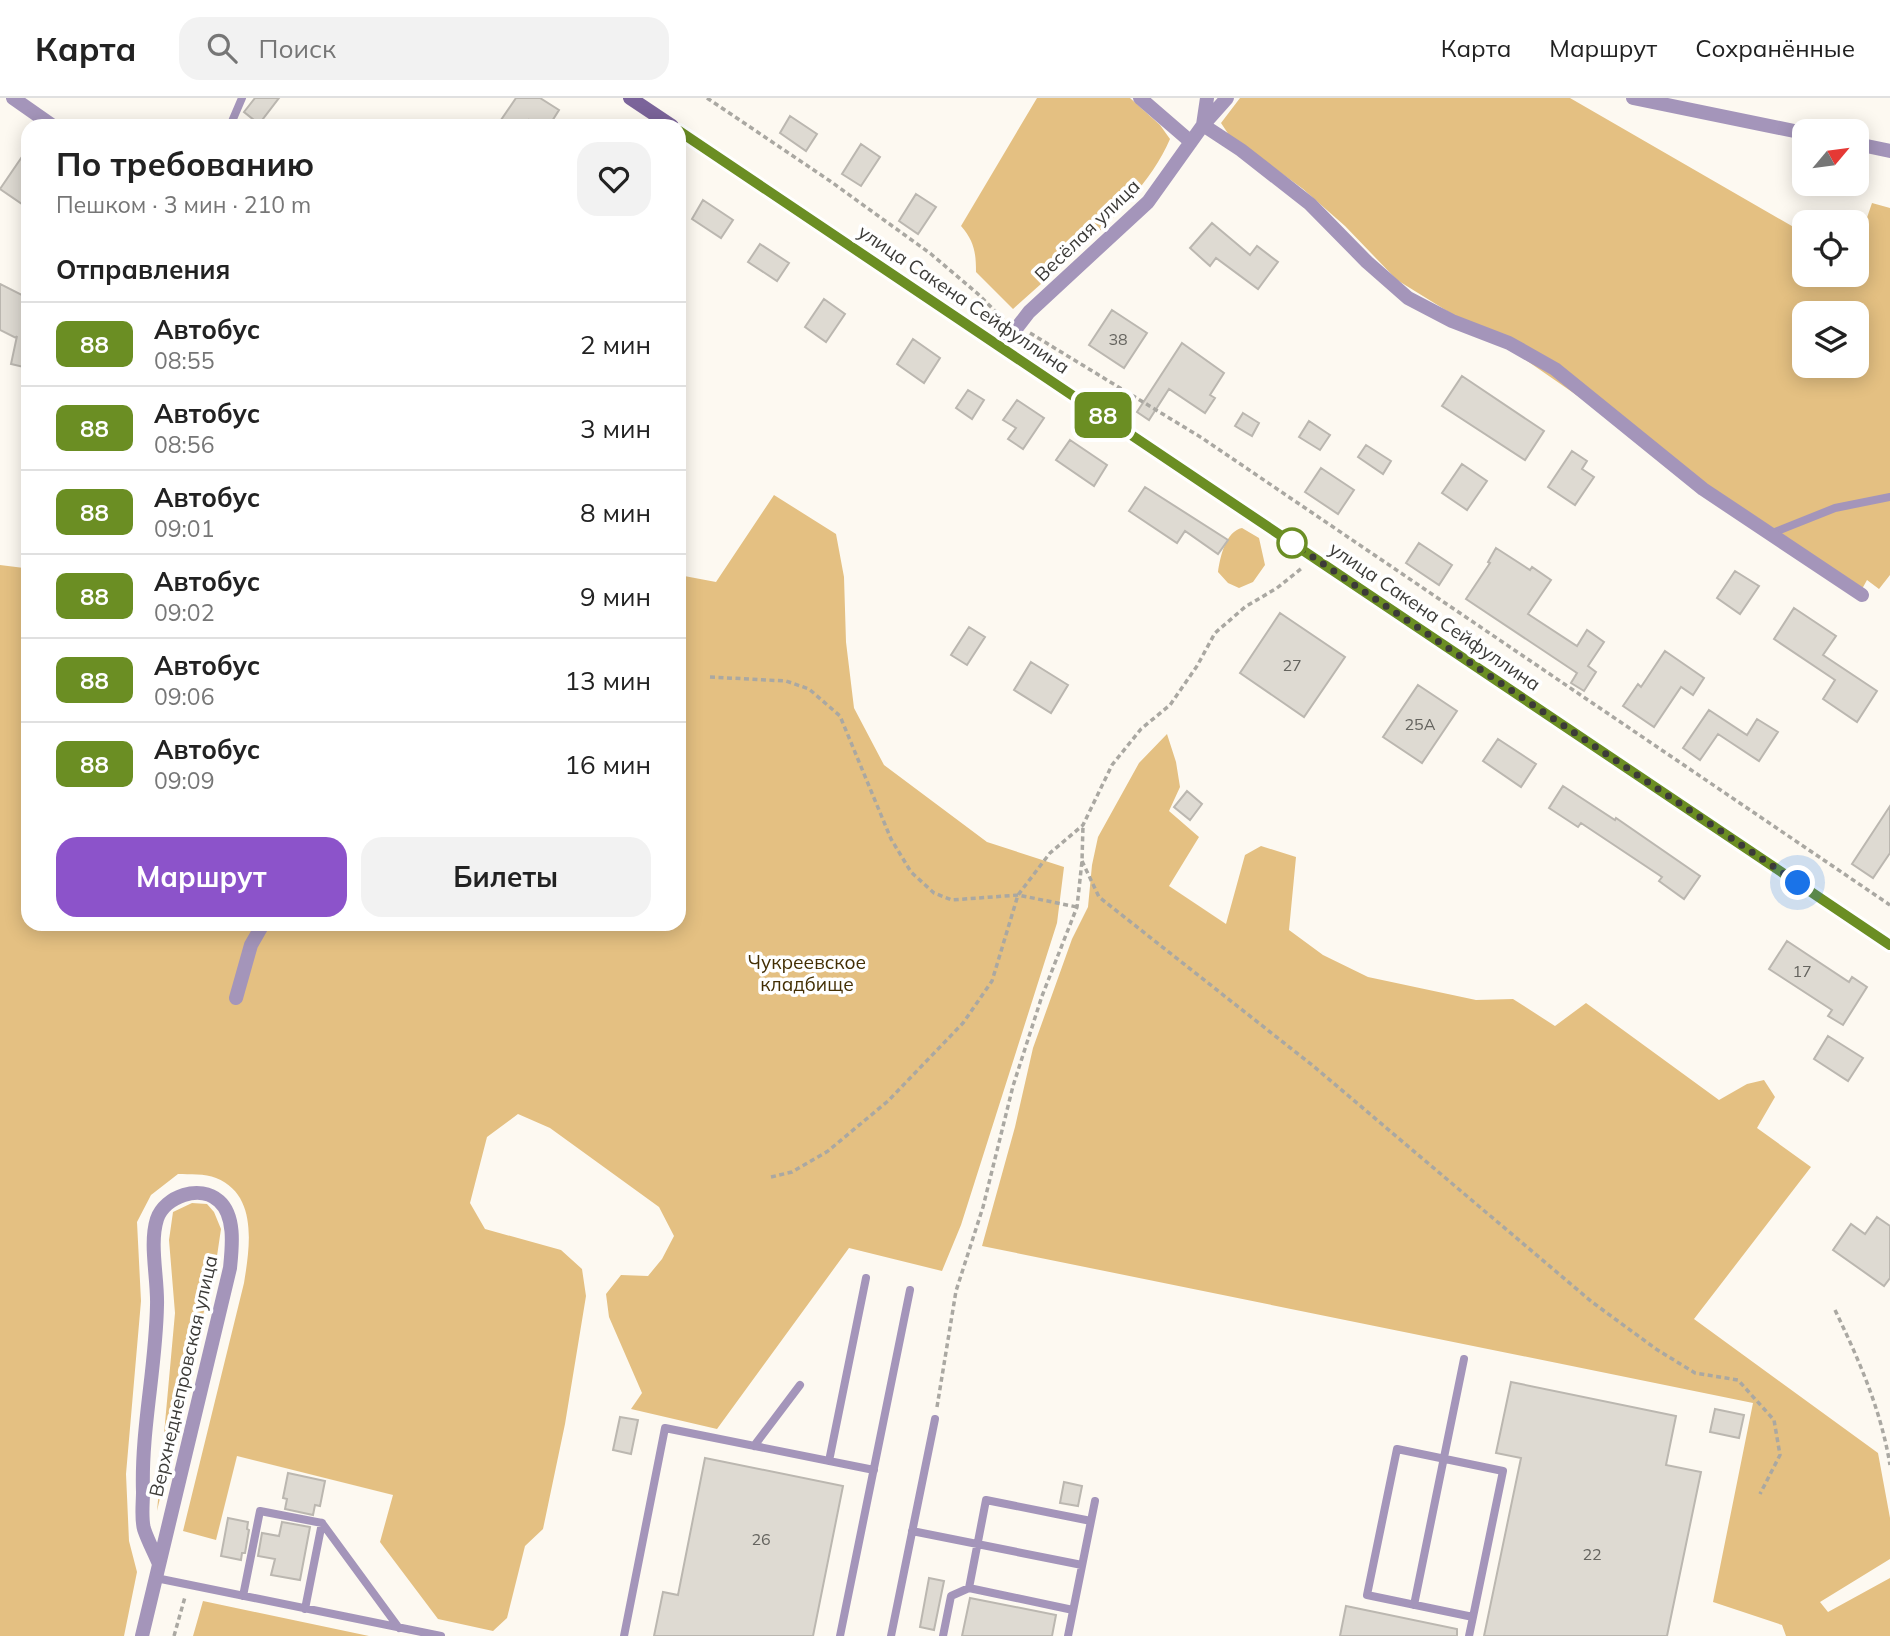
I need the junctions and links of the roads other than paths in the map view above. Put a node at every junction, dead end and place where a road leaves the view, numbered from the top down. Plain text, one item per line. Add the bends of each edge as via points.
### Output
1 (13, 98) edge
2 (242, 98) edge
3 (630, 98) edge
4 (1140, 98) edge
5 (1207, 98) edge
6 (1227, 98) edge
7 (1633, 98) edge
8 (42, 119) edge
9 (233, 119) edge
10 (662, 119) edge
11 (1203, 125) junction
12 (1792, 131) edge
13 (686, 136) edge
14 (1191, 142) junction
15 (1869, 147) edge
16 (1890, 151) edge
17 (1002, 347) junction
18 (1890, 497) edge
19 (1770, 534) junction
20 (1862, 595) dead end
21 (259, 931) edge
22 (1890, 945) edge
23 (236, 999) dead end
24 (866, 1278) dead end
25 (910, 1290) dead end
26 (1464, 1359) dead end
27 (800, 1385) dead end
28 (935, 1419) road end
29 (754, 1446) junction
30 (1444, 1459) junction
31 (829, 1461) junction
32 (874, 1471) junction
33 (1095, 1501) dead end
34 (1091, 1521) junction
35 (322, 1523) junction
36 (912, 1531) junction
37 (978, 1543) junction
38 (1082, 1565) junction
39 (158, 1571) junction
40 (969, 1588) junction
41 (243, 1596) junction
42 (1414, 1605) junction
43 (305, 1609) junction
44 (1073, 1610) junction
45 (1473, 1617) junction
46 (399, 1628) junction
47 (142, 1636) edge
48 (441, 1636) edge
49 (624, 1636) edge
50 (840, 1636) edge
51 (891, 1636) edge
52 (943, 1636) edge
53 (1068, 1636) edge
54 (1469, 1636) edge

1 - 8 street
2 - 9 lane
3 - 10 main road
4 - 14 street
5 - 11 street, Весёлая улица
6 - 11 street
7 - 12 street
11 - 14 street, Весёлая улица
11 - 19 street via 1310,204 1408,299 1509,343 1555,369 1703,489
13 - 17 main road, улица Сакена Сейфуллина
14 - 17 street, Весёлая улица via 1148,202 1018,326
15 - 16 street
17 - 22 main road, улица Сакена Сейфуллина
18 - 19 lane via 1835,508
19 - 20 street
21 - 23 street
24 - 31 lane
25 - 32 lane
26 - 30 lane
27 - 29 lane
28 - 36 lane
29 - 31 lane
29 - 49 lane via 666,1428
30 - 42 lane
30 - 42 lane via 1397,1449 1367,1595
30 - 45 lane via 1503,1471
31 - 32 lane
32 - 50 lane
33 - 34 lane
34 - 37 lane via 986,1500
34 - 38 lane
35 - 41 lane via 260,1511
35 - 43 lane
35 - 46 lane
36 - 37 lane
36 - 51 lane
37 - 38 lane
37 - 40 lane
38 - 44 lane
39 - 39 street, Верхнеднепровская улица via 230,1268 228,1216 219,1201 198,1192 166,1205 156,1228 158,1303 142,1461 144,1527
39 - 41 lane via 188,1585
39 - 47 street, Верхнеднепровская улица
40 - 44 lane
40 - 52 lane via 951,1595
41 - 43 lane
42 - 45 lane
43 - 46 lane
44 - 53 lane
45 - 54 lane
46 - 48 lane

